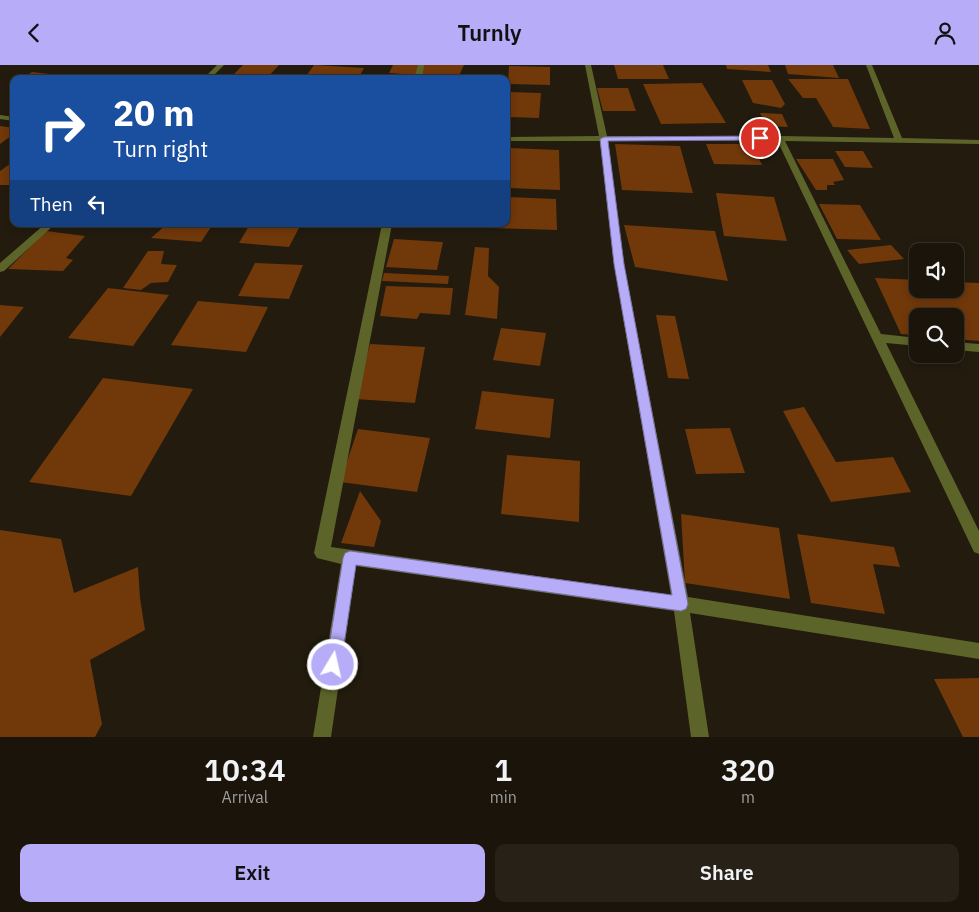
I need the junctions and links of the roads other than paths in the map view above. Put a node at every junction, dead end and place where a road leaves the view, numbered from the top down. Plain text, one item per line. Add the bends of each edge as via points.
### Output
1 (221, 65) edge
2 (588, 65) edge
3 (869, 65) edge
4 (210, 75) edge
5 (780, 138) junction
6 (510, 139) edge
7 (604, 139) junction
8 (899, 140) junction
9 (979, 141) edge
10 (47, 227) edge
11 (386, 227) edge
12 (0, 269) edge
13 (878, 339) junction
14 (909, 341) edge
15 (964, 347) edge
16 (979, 348) edge
17 (979, 547) edge
18 (350, 558) junction
19 (681, 604) junction
20 (979, 651) edge
21 (322, 737) edge
22 (700, 737) edge

1 - 4 street
2 - 7 street
3 - 8 street
5 - 7 street
5 - 8 street
5 - 13 street
6 - 7 street
7 - 19 street via 619,264
8 - 9 street
10 - 12 street
11 - 18 street via 322,553
13 - 14 street
13 - 17 street
15 - 16 street
18 - 19 street
18 - 21 street
19 - 20 street
19 - 22 street

